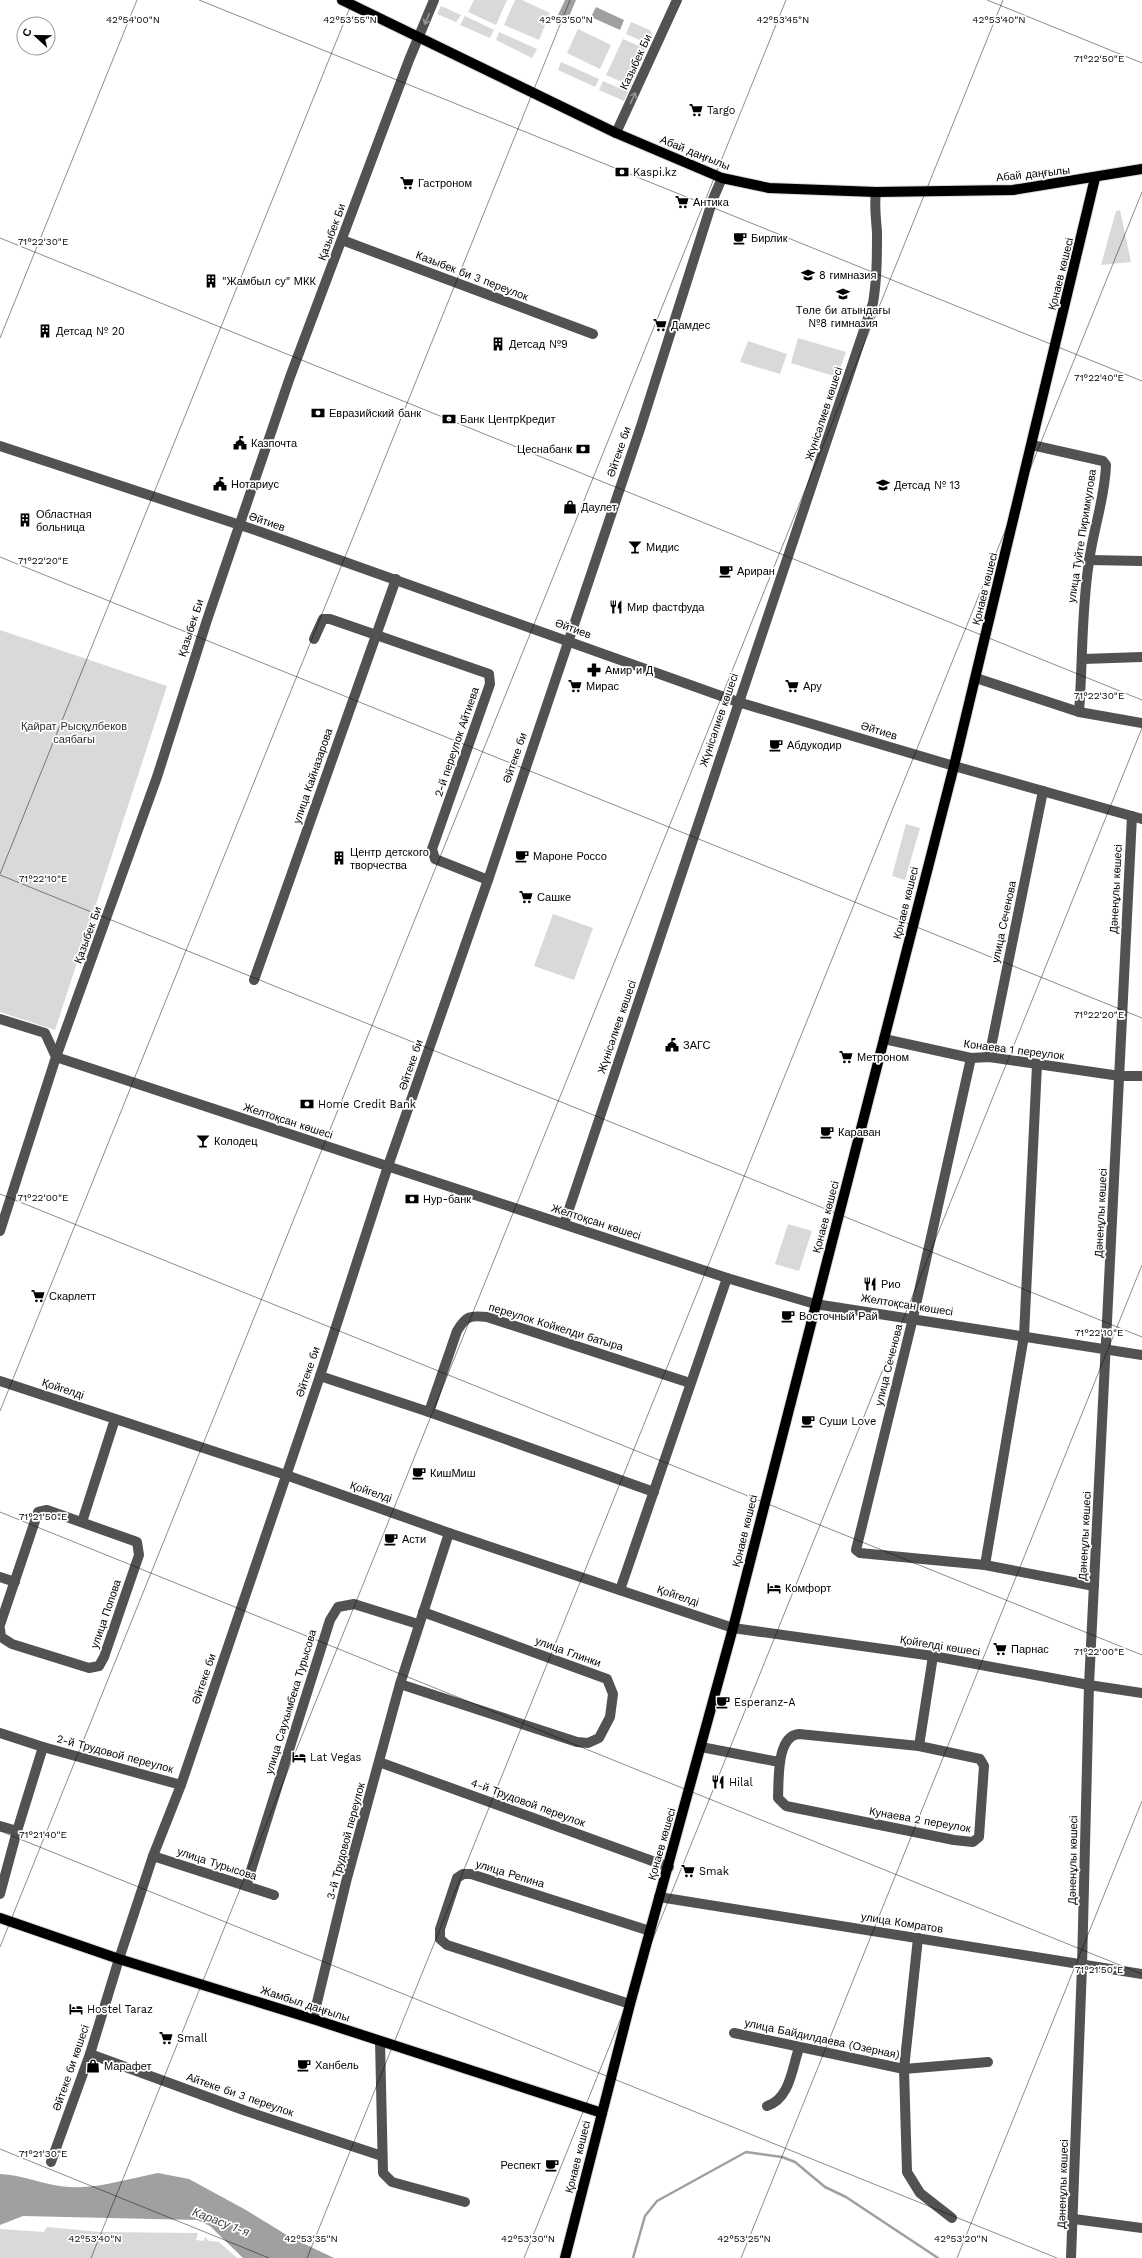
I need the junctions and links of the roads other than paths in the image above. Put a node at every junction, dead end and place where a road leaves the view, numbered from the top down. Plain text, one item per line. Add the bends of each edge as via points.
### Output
1 (342, 0) edge
2 (434, 0) edge
3 (677, 0) edge
4 (418, 38) junction
5 (616, 133) junction
6 (1142, 169) edge
7 (722, 178) junction
8 (1095, 178) junction
9 (876, 192) junction
10 (342, 240) junction
11 (593, 334) dead end
12 (1032, 445) junction
13 (0, 446) edge
14 (239, 525) junction
15 (1089, 560) junction
16 (1142, 561) edge
17 (396, 579) junction
18 (376, 636) junction
19 (314, 639) dead end
20 (569, 640) junction
21 (1142, 657) edge
22 (1083, 659) junction
23 (976, 678) junction
24 (738, 702) junction
25 (1079, 712) junction
26 (1142, 723) edge
27 (954, 766) junction
28 (1043, 791) junction
29 (1132, 816) junction
30 (1142, 819) edge
31 (488, 880) junction
32 (254, 980) dead end
33 (0, 1018) edge
34 (884, 1039) junction
35 (989, 1056) junction
36 (56, 1057) junction
37 (971, 1058) junction
38 (1037, 1065) junction
39 (1120, 1076) junction
40 (1142, 1076) edge
41 (388, 1166) junction
42 (564, 1224) junction
43 (0, 1231) edge
44 (727, 1278) junction
45 (816, 1304) junction
46 (913, 1318) junction
47 (1024, 1336) junction
48 (1106, 1349) junction
49 (1142, 1355) edge
50 (320, 1376) junction
51 (0, 1381) edge
52 (690, 1383) junction
53 (429, 1412) junction
54 (115, 1419) junction
55 (286, 1475) junction
56 (654, 1492) junction
57 (82, 1522) junction
58 (450, 1533) junction
59 (985, 1565) junction
60 (0, 1577) edge
61 (15, 1582) junction
62 (1094, 1586) junction
63 (620, 1590) junction
64 (423, 1612) junction
65 (418, 1624) junction
66 (0, 1625) edge
67 (733, 1628) junction
68 (0, 1629) edge
69 (933, 1656) junction
70 (400, 1684) junction
71 (1089, 1685) junction
72 (1142, 1693) edge
73 (0, 1732) edge
74 (919, 1746) junction
75 (43, 1747) junction
76 (700, 1747) junction
77 (379, 1762) junction
78 (779, 1762) junction
79 (181, 1785) junction
80 (0, 1826) edge
81 (17, 1831) junction
82 (153, 1856) junction
83 (669, 1867) junction
84 (246, 1886) junction
85 (0, 1894) edge
86 (274, 1895) dead end
87 (659, 1897) junction
88 (0, 1918) edge
89 (650, 1930) junction
90 (918, 1938) junction
91 (119, 1958) junction
92 (1082, 1966) junction
93 (1142, 1974) edge
94 (630, 2004) junction
95 (313, 2019) junction
96 (734, 2033) dead end
97 (380, 2041) junction
98 (799, 2048) junction
99 (90, 2054) junction
100 (988, 2062) dead end
101 (904, 2069) junction
102 (767, 2106) dead end
103 (602, 2113) junction
104 (382, 2156) junction
105 (51, 2162) dead end
106 (465, 2202) dead end
107 (952, 2218) dead end
108 (1074, 2219) junction
109 (1142, 2228) edge
110 (565, 2258) edge
111 (1071, 2258) edge

1 - 4 main road, Абай даңғылы
2 -> 4 street
5 -> 3 street, Казыбек Би
4 - 5 main road, Абай даңғылы
4 - 10 street, Қазыбек Би
5 - 7 main road, Абай даңғылы
6 - 8 main road, Абай даңғылы
7 - 9 main road, Абай даңғылы via 769,188
7 - 20 street, Әйтеке би
8 - 9 main road, Абай даңғылы via 1013,190
8 - 12 main road, Қонаев көшесі
9 - 24 street, Жүнісәлиев көшесі via 874,206 878,274 873,303 816,479
10 - 11 street, Казыбек би 3 переулок
10 - 14 street, Қазыбек Би
12 - 15 street, улица Туйте Пиримкулова via 1104,461 1106,469
12 - 23 main road, Қонаев көшесі
13 - 14 street, Әйтиев
14 - 17 street, Әйтиев
14 - 36 street, Қазыбек Би via 157,777
15 - 16 street
15 - 22 street, улица Туйте Пиримкулова via 1082,629
17 - 18 street, улица Кайназарова
17 - 20 street, Әйтиев
18 - 19 street, 2-й переулок Айтиева via 330,618 323,619
18 - 31 street, 2-й переулок Айтиева via 489,674 490,684 432,849 435,859
18 - 32 street, улица Кайназарова
20 - 24 street, Әйтиев
20 - 31 street, Әйтеке би
21 - 22 street
22 - 25 street, улица Туйте Пиримкулова
23 - 25 street
23 - 27 main road, Қонаев көшесі
24 - 27 street, Әйтиев
24 - 42 street, Жүнісәлиев көшесі
25 - 26 street
27 - 28 street, Әйтиев
27 - 34 main road, Қонаев көшесі
28 - 29 street, Әйтиев
28 - 35 street, улица Сеченова
29 - 30 street, Әйтиев
29 - 39 street, Дәненұлы көшесі
31 - 41 street, Әйтеке би
33 - 36 street via 44,1033
34 - 37 street, Конаева 1 переулок
34 - 45 main road, Қонаев көшесі
35 - 37 street, Конаева 1 переулок
35 - 38 street, Конаева 1 переулок
36 - 41 street, Желтоқсан көшесі
36 - 43 street, Қазыбек Би
37 - 46 street, улица Сеченова
38 - 39 street, Конаева 1 переулок
38 - 47 street
39 - 40 street, Конаева 1 переулок
39 - 48 street, Дәненұлы көшесі
41 - 42 street, Желтоқсан көшесі
41 - 50 street, Әйтеке би
42 - 44 street, Желтоқсан көшесі
44 - 45 street, Желтоқсан көшесі
44 - 52 street
45 - 46 street, Желтоқсан көшесі
45 - 67 main road, Қонаев көшесі
46 - 47 street, Желтоқсан көшесі
46 - 59 street, улица Сеченова via 856,1550 860,1553
47 - 48 street, Желтоқсан көшесі
47 - 59 street
48 - 49 street, Желтоқсан көшесі
48 - 62 street, Дәненұлы көшесі
50 - 53 street
50 - 55 street, Әйтеке би
51 - 54 street, Қойгелді
52 - 53 street, переулок Койкелди батыра via 487,1317 473,1315 463,1321 457,1331
52 - 56 street
53 - 56 street
54 - 55 street, Қойгелді
54 - 57 street
55 - 58 street, Қойгелді
55 - 79 street, Әйтеке би
56 - 63 street
57 - 61 street, улица Попова via 47,1510 38,1512
57 - 68 street, улица Попова via 137,1542 139,1555 99,1666 89,1668 12,1644 1,1637
58 - 63 street, Қойгелді
58 - 64 street, 3-й Трудовой переулок
59 - 62 street, улица Сеченова
60 - 61 street
61 - 66 street, улица Попова
62 - 71 street, Дәненұлы көшесі
63 - 67 street, Қойгелді
64 - 65 street, 3-й Трудовой переулок
64 - 70 street, улица Глинки via 607,1679 613,1694 610,1716 599,1738 588,1743
65 - 70 street, 3-й Трудовой переулок
65 - 84 street, улица Саухымбека Турысова via 354,1604 338,1607 330,1620
67 - 69 street, Қойгелді көшесі
67 - 76 main road, Қонаев көшесі
69 - 71 street, Қойгелді көшесі
69 - 74 street
70 - 77 street, 3-й Трудовой переулок
71 - 72 street, Қойгелді көшесі
71 - 92 street, Дәненұлы көшесі
73 - 75 street, 2-й Трудовой переулок
74 - 78 street, Кунаева 2 переулок via 792,1735 787,1738
74 - 78 street, Кунаева 2 переулок via 980,1759 982,1762 984,1766 976,1841 954,1840 786,1806 778,1798
75 - 79 street, 2-й Трудовой переулок
75 - 81 street, 2-й Трудовой переулок
76 - 78 street
76 - 83 main road, Қонаев көшесі
77 - 83 street, 4-й Трудовой переулок
77 - 95 street, 3-й Трудовой переулок via 346,1882
79 - 82 street, Әйтеке би
80 - 81 street
81 - 85 street, 2-й Трудовой переулок
82 - 84 street, улица Турысова
82 - 91 street, Әйтеке би
83 - 87 main road, Қонаев көшесі
84 - 86 street, улица Турысова
87 - 89 main road, Қонаев көшесі
87 - 90 street, улица Комратов
88 - 91 main road, Жамбыл даңғылы
89 - 94 main road, Қонаев көшесі
89 - 94 street, улица Репина via 472,1874 463,1874 457,1878 440,1929 440,1939 447,1945
90 - 92 street, улица Комратов
90 - 101 street, улица Байдилдаева (Озерная)
91 - 95 main road, Жамбыл даңғылы
91 - 99 street, Әйтеке би көшесі
92 - 93 street, улица Комратов
92 - 108 street, Дәненұлы көшесі
94 - 103 main road, Қонаев көшесі
95 - 97 main road, Жамбыл даңғылы
96 - 98 street, улица Байдилдаева (Озерная)
97 - 103 main road, Жамбыл даңғылы
97 - 104 street
98 - 101 street, улица Байдилдаева (Озерная)
98 - 102 street via 784,2093 775,2103
99 - 104 street, Айтеке би 3 переулок via 246,2111
99 - 105 street, Әйтеке би көшесі
100 - 101 street, улица Байдилдаева (Озерная)
101 - 107 street, улица Байдилдаева (Озерная) via 907,2172 920,2193
103 - 110 main road, Қонаев көшесі
104 - 106 street via 383,2173 392,2182
108 - 109 street
108 - 111 street, Дәненұлы көшесі

